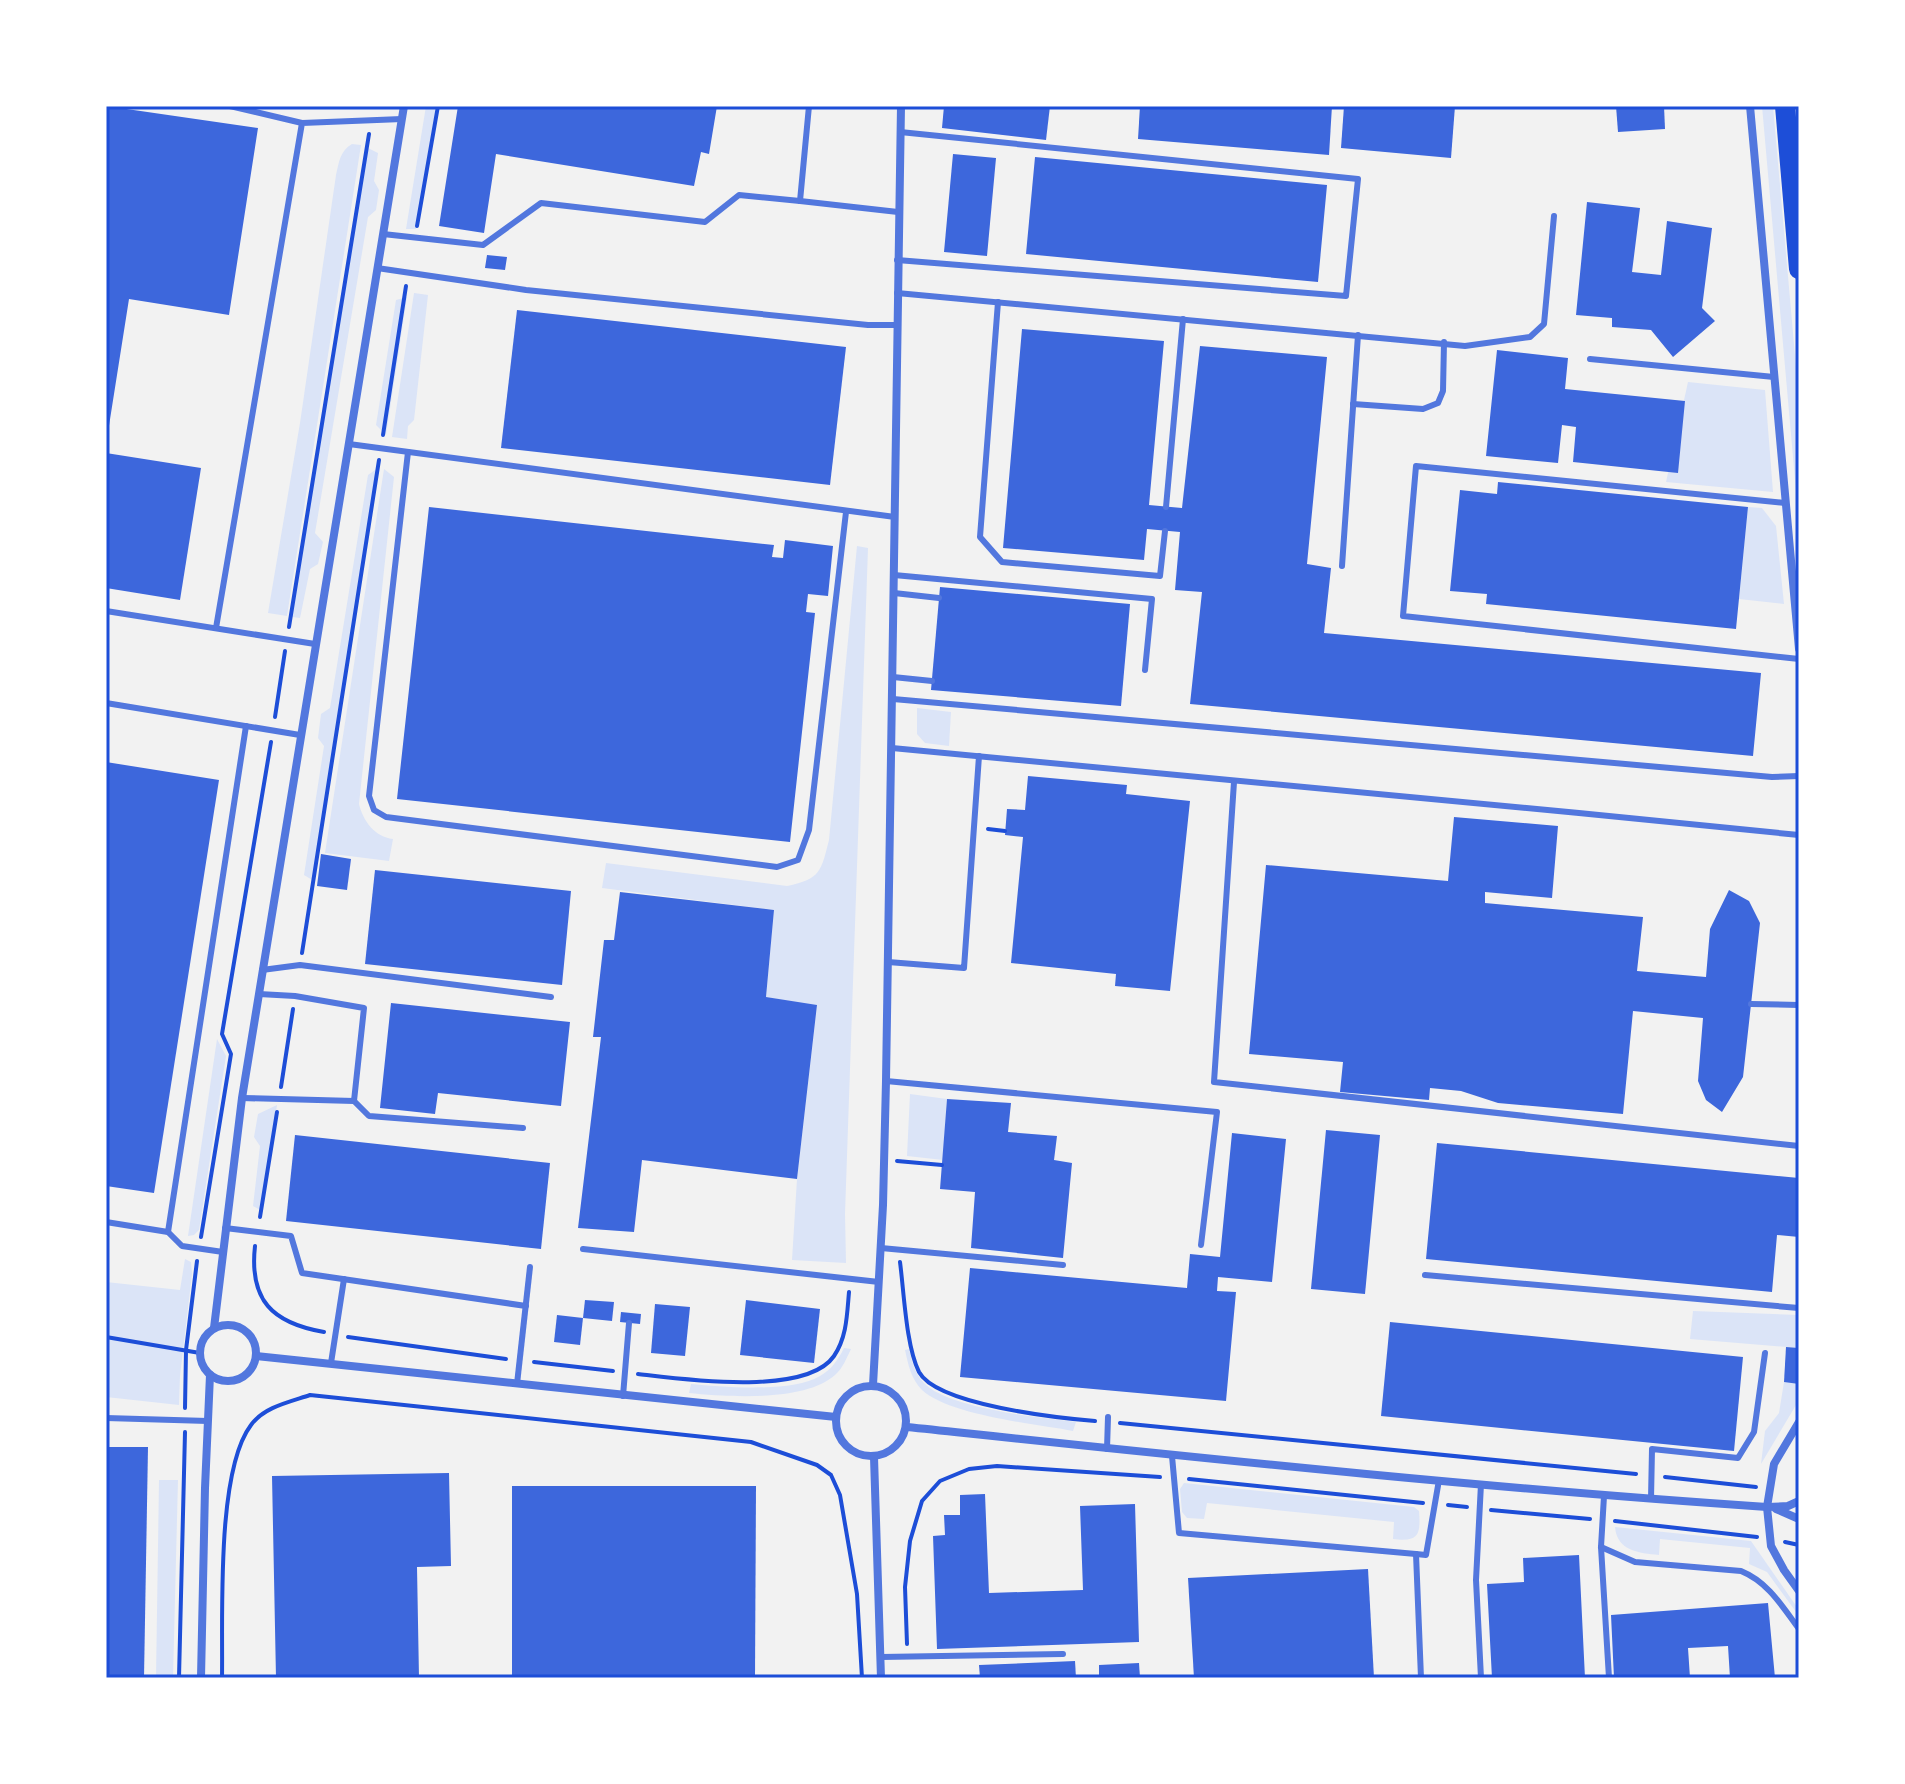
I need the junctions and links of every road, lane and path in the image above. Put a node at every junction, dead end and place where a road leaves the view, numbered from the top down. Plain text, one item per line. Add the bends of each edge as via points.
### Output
1 (230, 106) edge
2 (404, 106) edge
3 (438, 106) edge
4 (809, 106) edge
5 (901, 106) edge
6 (1750, 106) edge
7 (1785, 106) edge
8 (402, 119) junction
9 (371, 120) junction
10 (302, 123) junction
11 (900, 132) junction
12 (800, 201) junction
13 (898, 212) junction
14 (1554, 216) dead end
15 (383, 234) junction
16 (415, 239) junction
17 (897, 260) junction
18 (377, 268) junction
19 (1799, 269) edge
20 (408, 273) junction
21 (897, 293) junction
22 (998, 302) junction
23 (1183, 319) junction
24 (896, 325) junction
25 (1358, 335) junction
26 (1444, 342) junction
27 (1590, 359) dead end
28 (1774, 377) junction
29 (1353, 404) junction
30 (349, 444) junction
31 (381, 448) junction
32 (408, 452) junction
33 (1785, 503) junction
34 (1166, 507) dead end
35 (846, 512) junction
36 (895, 517) junction
37 (1165, 531) dead end
38 (1342, 566) dead end
39 (894, 575) junction
40 (894, 593) junction
41 (939, 598) dead end
42 (106, 611) edge
43 (216, 628) junction
44 (287, 640) junction
45 (315, 644) junction
46 (1799, 649) edge
47 (1799, 659) edge
48 (1145, 670) dead end
49 (893, 677) junction
50 (932, 681) dead end
51 (893, 699) junction
52 (106, 703) edge
53 (246, 726) junction
54 (272, 731) junction
55 (300, 735) junction
56 (892, 748) junction
57 (979, 756) junction
58 (1799, 776) edge
59 (1234, 782) junction
60 (1799, 835) edge
61 (888, 962) junction
62 (300, 965) junction
63 (262, 970) junction
64 (259, 994) junction
65 (295, 996) junction
66 (551, 997) dead end
67 (1751, 1004) dead end
68 (1799, 1005) edge
69 (886, 1081) junction
70 (242, 1098) junction
71 (279, 1099) junction
72 (354, 1101) junction
73 (523, 1128) dead end
74 (1799, 1146) edge
75 (884, 1159) junction
76 (942, 1165) dead end
77 (106, 1222) edge
78 (225, 1228) junction
79 (168, 1232) junction
80 (256, 1232) junction
81 (1201, 1245) dead end
82 (881, 1248) junction
83 (199, 1249) junction
84 (583, 1249) dead end
85 (899, 1250) junction
86 (223, 1252) junction
87 (1063, 1265) dead end
88 (530, 1267) dead end
89 (1425, 1275) dead end
90 (344, 1279) junction
91 (851, 1279) junction
92 (879, 1282) junction
93 (526, 1306) junction
94 (1799, 1308) edge
95 (629, 1323) dead end
96 (214, 1328) junction
97 (335, 1334) junction
98 (106, 1337) edge
99 (186, 1350) junction
100 (200, 1353) junction
101 (1765, 1353) dead end
102 (256, 1356) junction
103 (520, 1361) junction
104 (331, 1363) junction
105 (626, 1372) junction
106 (210, 1375) junction
107 (517, 1384) junction
108 (873, 1385) junction
109 (623, 1396) junction
110 (836, 1417) junction
111 (106, 1418) edge
112 (1108, 1419) junction
113 (185, 1420) junction
114 (208, 1421) junction
115 (1799, 1422) edge
116 (907, 1427) junction
117 (1107, 1449) junction
118 (1172, 1456) junction
119 (874, 1457) junction
120 (1651, 1475) junction
121 (1174, 1478) junction
122 (1439, 1480) junction
123 (1481, 1484) junction
124 (1770, 1488) junction
125 (1604, 1496) junction
126 (1651, 1499) junction
127 (1799, 1501) edge
128 (1436, 1504) junction
129 (1767, 1507) junction
130 (1480, 1508) junction
131 (1799, 1519) edge
132 (1602, 1520) junction
133 (1770, 1540) junction
134 (1601, 1547) junction
135 (1416, 1554) junction
136 (1799, 1591) edge
137 (1799, 1629) edge
138 (1063, 1654) dead end
139 (881, 1657) junction
140 (907, 1657) junction
141 (179, 1678) edge
142 (201, 1678) edge
143 (222, 1678) edge
144 (862, 1678) edge
145 (881, 1678) edge
146 (1421, 1678) edge
147 (1481, 1678) edge
148 (1609, 1678) edge

1 - 10 lane
2 - 8 street
3 - 16 path
4 - 12 lane
5 - 11 street
6 - 28 street
7 - 19 main road
8 - 9 lane
8 - 15 street
9 - 10 lane
9 - 44 path
10 - 43 lane
11 - 13 street
11 - 17 lane via 1358,179 1346,296
12 - 13 lane
12 - 16 lane via 739,195 705,222 541,203 483,245
13 - 17 street
14 - 26 lane via 1544,324 1530,337 1465,346
15 - 16 lane
15 - 18 street
17 - 21 street
18 - 20 lane
18 - 30 street
20 - 24 lane via 526,290
20 - 31 path
21 - 22 lane
21 - 24 street
22 - 23 lane
22 - 37 lane via 980,537 1002,562 1160,576
23 - 25 lane
23 - 34 lane
24 - 36 street
25 - 26 lane
25 - 29 lane
26 - 29 lane via 1438,403 1423,409
27 - 28 lane
28 - 33 street
29 - 38 lane
30 - 31 lane
30 - 45 street
31 - 32 lane
31 - 62 path
32 - 35 lane
32 - 35 lane via 369,796 374,810 386,817 777,867 798,860 809,830
33 - 46 street
33 - 47 lane via 1416,466 1403,616
35 - 36 lane
36 - 39 street
39 - 40 street
39 - 48 lane via 1152,599
40 - 41 lane
40 - 49 street
42 - 43 lane
43 - 44 lane
44 - 45 lane
44 - 54 path
45 - 55 street
49 - 50 lane
49 - 51 street
51 - 56 street
51 - 58 lane
52 - 53 lane
53 - 54 lane
53 - 79 lane
54 - 55 lane
54 - 83 path via 222,1034 231,1054
55 - 63 street
56 - 57 lane
56 - 61 street
57 - 59 lane
57 - 61 lane via 964,968
59 - 60 lane
59 - 74 lane via 1214,1082
61 - 69 street
62 - 63 lane
62 - 66 lane
63 - 64 street
64 - 65 lane
64 - 70 street
65 - 71 path
65 - 72 lane via 364,1008
67 - 68 lane
69 - 75 street
69 - 81 lane via 1217,1112
70 - 71 lane
70 - 78 street
71 - 72 lane
71 - 80 path
72 - 73 lane via 369,1116
75 - 76 path
75 - 82 street
77 - 79 lane
78 - 80 lane
78 - 86 street
79 - 83 lane via 182,1246
80 - 90 lane via 291,1236 302,1273
80 - 97 path via 253,1261 263,1300 291,1325
82 - 85 lane
82 - 92 street
83 - 86 lane
83 - 99 path
84 - 91 lane
85 - 87 lane
85 - 112 path via 912,1349 927,1382 955,1397 1041,1414
86 - 96 street
88 - 93 lane
89 - 94 lane
90 - 93 lane
90 - 97 lane
91 - 92 lane
91 - 105 path via 845,1335 828,1364 807,1375 726,1382
92 - 108 street
93 - 103 lane
95 - 105 lane
96 - 100 street
96 - 102 street via 231,1325 247,1332
97 - 103 path
97 - 104 lane
98 - 99 path
99 - 100 path
99 - 113 path
100 - 106 street
101 - 120 lane via 1754,1432 1738,1458 1652,1449
102 - 104 street
102 - 106 street via 250,1371 235,1380
103 - 105 path
103 - 107 lane
104 - 107 street
105 - 109 lane
106 - 114 street
107 - 109 street
108 - 110 street via 844,1398
108 - 116 street via 903,1404
109 - 110 street
110 - 119 street via 846,1446
111 - 113 lane
112 - 117 lane
112 - 120 path
113 - 114 lane
113 - 141 path
114 - 142 street
115 - 124 street via 1774,1464
116 - 117 street
116 - 119 street via 899,1444
117 - 118 street
118 - 121 lane
118 - 122 street
119 - 139 street
120 - 124 path
120 - 126 lane
121 - 128 path
121 - 135 lane via 1179,1533
121 - 140 path via 997,1466 969,1469 940,1481 922,1501 910,1541
122 - 123 street
122 - 128 lane
123 - 125 street
123 - 130 lane
124 - 129 street
125 - 126 street
125 - 132 lane
126 - 129 street
127 - 129 street
128 - 130 path
128 - 135 lane via 1426,1555
129 - 131 street
129 - 133 street
130 - 132 path
130 - 147 lane via 1476,1580
132 - 133 path
132 - 134 lane
133 - 136 street
134 - 137 lane via 1635,1562 1754,1576
134 - 148 lane
135 - 146 lane
138 - 140 lane
139 - 140 lane
139 - 145 street
143 - 144 path via 225,1538 238,1446 252,1423 270,1409 310,1395 751,1442 817,1465 831,1475 840,1495 857,1594

